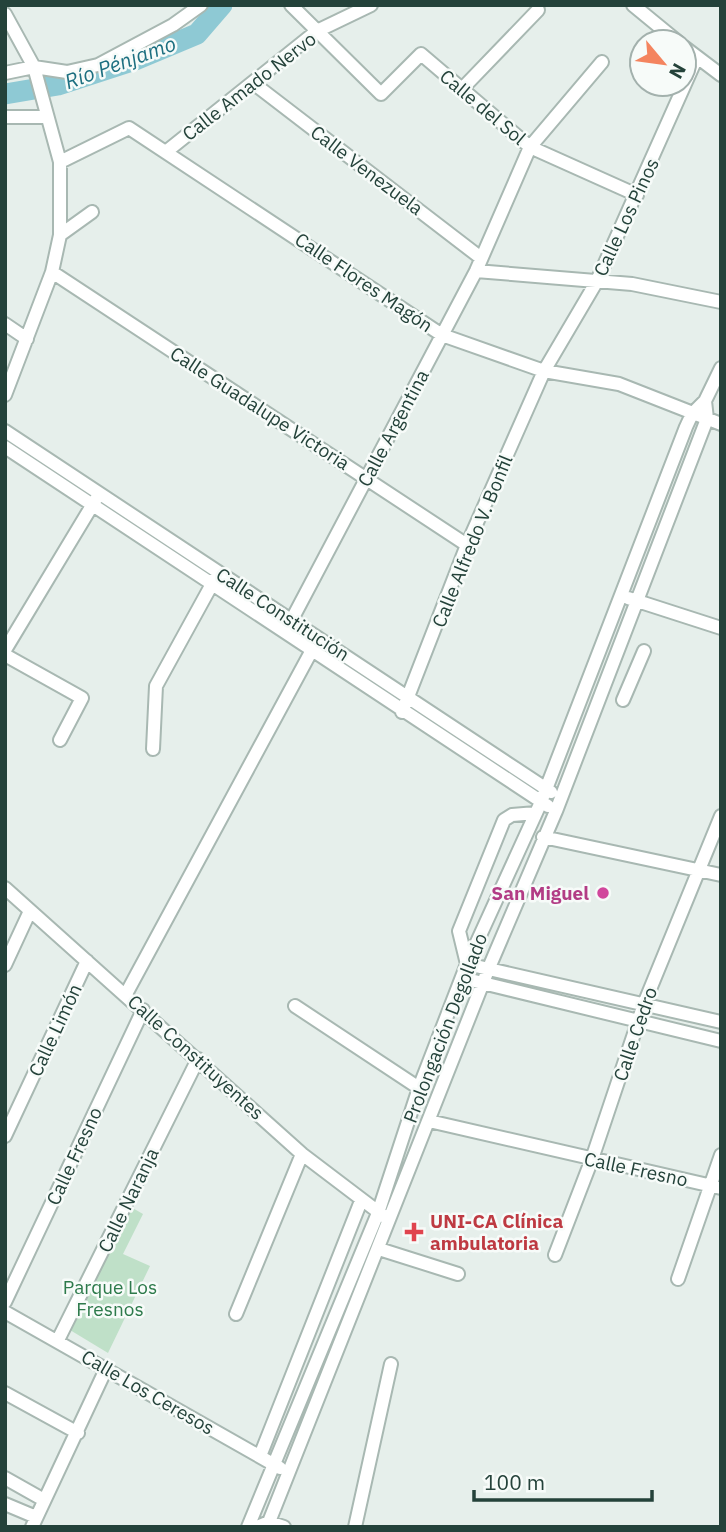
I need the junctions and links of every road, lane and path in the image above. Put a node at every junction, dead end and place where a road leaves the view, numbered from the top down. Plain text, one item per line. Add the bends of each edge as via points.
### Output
1 (201, 5) edge
2 (291, 5) edge
3 (371, 5) edge
4 (633, 5) edge
5 (538, 10) dead end
6 (5, 14) edge
7 (661, 28) edge
8 (317, 31) junction
9 (698, 58) edge
10 (602, 62) dead end
11 (35, 72) junction
12 (5, 74) edge
13 (721, 75) edge
14 (253, 83) junction
15 (461, 90) junction
16 (679, 98) edge
17 (45, 114) junction
18 (5, 117) edge
19 (530, 146) junction
20 (167, 151) junction
21 (60, 162) junction
22 (637, 195) junction
23 (92, 212) dead end
24 (60, 235) junction
25 (481, 258) junction
26 (476, 271) junction
27 (52, 272) junction
28 (597, 281) junction
29 (721, 302) edge
30 (5, 324) edge
31 (442, 335) junction
32 (27, 339) junction
33 (721, 368) edge
34 (544, 371) junction
35 (5, 395) edge
36 (705, 401) junction
37 (692, 414) junction
38 (707, 419) junction
39 (721, 424) edge
40 (5, 431) edge
41 (5, 447) edge
42 (367, 478) junction
43 (96, 499) junction
44 (467, 545) junction
45 (216, 577) junction
46 (619, 595) junction
47 (635, 601) junction
48 (288, 626) junction
49 (721, 628) edge
50 (312, 650) junction
51 (644, 651) dead end
52 (5, 652) edge
53 (610, 667) junction
54 (633, 675) junction
55 (409, 697) junction
56 (623, 700) dead end
57 (402, 712) junction
58 (60, 740) dead end
59 (153, 749) dead end
60 (547, 788) junction
61 (561, 797) junction
62 (539, 808) junction
63 (555, 811) junction
64 (721, 816) edge
65 (543, 837) junction
66 (698, 870) junction
67 (721, 875) edge
68 (5, 888) edge
69 (30, 911) junction
70 (87, 961) junction
71 (467, 964) junction
72 (5, 965) edge
73 (488, 970) junction
74 (462, 978) junction
75 (484, 983) junction
76 (126, 994) junction
77 (644, 1004) junction
78 (295, 1006) dead end
79 (143, 1010) junction
80 (639, 1021) junction
81 (721, 1022) edge
82 (721, 1041) edge
83 (198, 1059) junction
84 (419, 1088) junction
85 (429, 1121) junction
86 (5, 1136) edge
87 (302, 1154) junction
88 (721, 1156) edge
89 (592, 1159) junction
90 (715, 1186) edge
91 (360, 1200) junction
92 (378, 1213) junction
93 (391, 1221) junction
94 (379, 1249) junction
95 (555, 1255) dead end
96 (458, 1275) dead end
97 (678, 1279) dead end
98 (5, 1303) edge
99 (5, 1312) edge
100 (236, 1314) dead end
101 (58, 1340) junction
102 (391, 1364) dead end
103 (106, 1370) junction
104 (5, 1393) edge
105 (78, 1433) junction
106 (260, 1457) junction
107 (273, 1464) junction
108 (290, 1473) junction
109 (5, 1478) edge
110 (44, 1500) junction
111 (7, 1508) edge
112 (34, 1522) edge
113 (265, 1525) edge
114 (248, 1527) edge
115 (284, 1527) edge
116 (355, 1527) edge

1 - 11 street via 98,65 67,72
2 - 8 street
3 - 8 street, Calle Amado Nervo
4 - 7 street
5 - 15 street
6 - 11 street
8 - 14 street, Calle Amado Nervo
8 - 15 street, Calle del Sol via 380,94 421,54
9 - 13 street
10 - 19 street, Calle Argentina
11 - 12 street
11 - 17 street
14 - 20 street, Calle Amado Nervo
14 - 25 street, Calle Venezuela
15 - 19 street, Calle del Sol
16 - 22 street, Calle Los Pinos
17 - 18 street
17 - 21 street
19 - 22 street, Calle del Sol
19 - 25 street, Calle Argentina
20 - 21 street, Calle Flores Magón via 129,128
20 - 31 street, Calle Flores Magón
21 - 24 street
22 - 28 street, Calle Los Pinos
23 - 24 street
24 - 27 street
25 - 26 street, Calle Argentina
26 - 28 street
26 - 31 street, Calle Argentina
27 - 32 street
27 - 42 street, Calle Guadalupe Victoria
28 - 29 street
28 - 34 street, Calle Los Pinos
30 - 32 street
31 - 34 street, Calle Flores Magón
31 - 42 street, Calle Argentina
32 - 35 street
33 - 36 street
34 - 37 street, Calle Flores Magón via 620,384
34 - 44 street, Calle Alfredo V. Bonfil
36 - 37 street
36 - 38 street
37 - 38 street, Calle Flores Magón
37 - 46 street, Prolongación Degollado
38 - 39 street, Calle Flores Magón
38 - 47 street, Prolongación Degollado
40 - 43 street, Calle Constitución
41 - 43 street, Calle Constitución
42 - 44 street, Calle Guadalupe Victoria
42 - 48 street, Calle Argentina
43 - 45 street, Calle Constitución
43 - 52 street
44 - 55 street, Calle Alfredo V. Bonfil
45 - 48 street, Calle Constitución
45 - 59 street via 156,686
46 - 47 street
46 - 60 street, Prolongación Degollado
47 - 49 street
47 - 53 street, Prolongación Degollado
48 - 50 street, Calle Constitución
48 - 55 street, Calle Constitución
50 - 57 street, Calle Constitución
50 - 76 street, Calle Constitución
51 - 54 street
52 - 58 street via 82,698
53 - 54 street
53 - 61 street, Prolongación Degollado
54 - 56 street
55 - 57 street, Calle Alfredo V. Bonfil
55 - 60 street, Calle Constitución
57 - 62 street, Calle Constitución
60 - 61 street, Calle Constitución
60 - 62 street, Prolongación Degollado
61 - 63 street, Prolongación Degollado
62 - 63 street, Calle Constitución
62 - 71 street, Prolongación Degollado
62 - 71 street via 504,820 458,931
63 - 65 street, Prolongación Degollado
64 - 66 street, Calle Cedro
65 - 66 street
65 - 73 street, Prolongación Degollado
66 - 67 street
66 - 77 street, Calle Cedro
68 - 69 street, Calle Constituyentes
69 - 70 street, Calle Constituyentes
69 - 72 street
70 - 76 street, Calle Constituyentes
70 - 86 street, Calle Limón
71 - 73 street
71 - 74 street, Prolongación Degollado
73 - 75 street, Prolongación Degollado
73 - 77 street
74 - 75 street
74 - 84 street, Prolongación Degollado
75 - 80 street
75 - 85 street, Prolongación Degollado
76 - 79 street, Calle Constituyentes
77 - 80 street, Calle Cedro
77 - 81 street
78 - 84 street
79 - 83 street, Calle Constituyentes
79 - 98 street, Calle Fresno
80 - 82 street
80 - 89 street, Calle Cedro
83 - 87 street, Calle Constituyentes
83 - 101 street, Calle Naranja
84 - 92 street, Prolongación Degollado
85 - 89 street, Calle Fresno
85 - 93 street, Prolongación Degollado
87 - 91 street, Calle Constituyentes
87 - 100 street
88 - 90 street
89 - 90 street, Calle Fresno
89 - 95 street, Calle Cedro
90 - 97 street
91 - 92 street, Calle Constituyentes
91 - 106 street
92 - 93 street, Calle Constituyentes
92 - 107 street, Prolongación Degollado
93 - 94 street, Prolongación Degollado
94 - 96 street
94 - 108 street, Prolongación Degollado
99 - 101 street, Calle Los Ceresos
101 - 103 street, Calle Los Ceresos
102 - 116 street
103 - 105 street
103 - 106 street, Calle Los Ceresos
104 - 105 street
105 - 110 street
106 - 107 street, Calle Los Ceresos
107 - 108 street, Calle Los Ceresos
107 - 114 street, Prolongación Degollado
108 - 113 street, Prolongación Degollado
109 - 110 street
110 - 112 street
111 - 112 street
113 - 115 street

